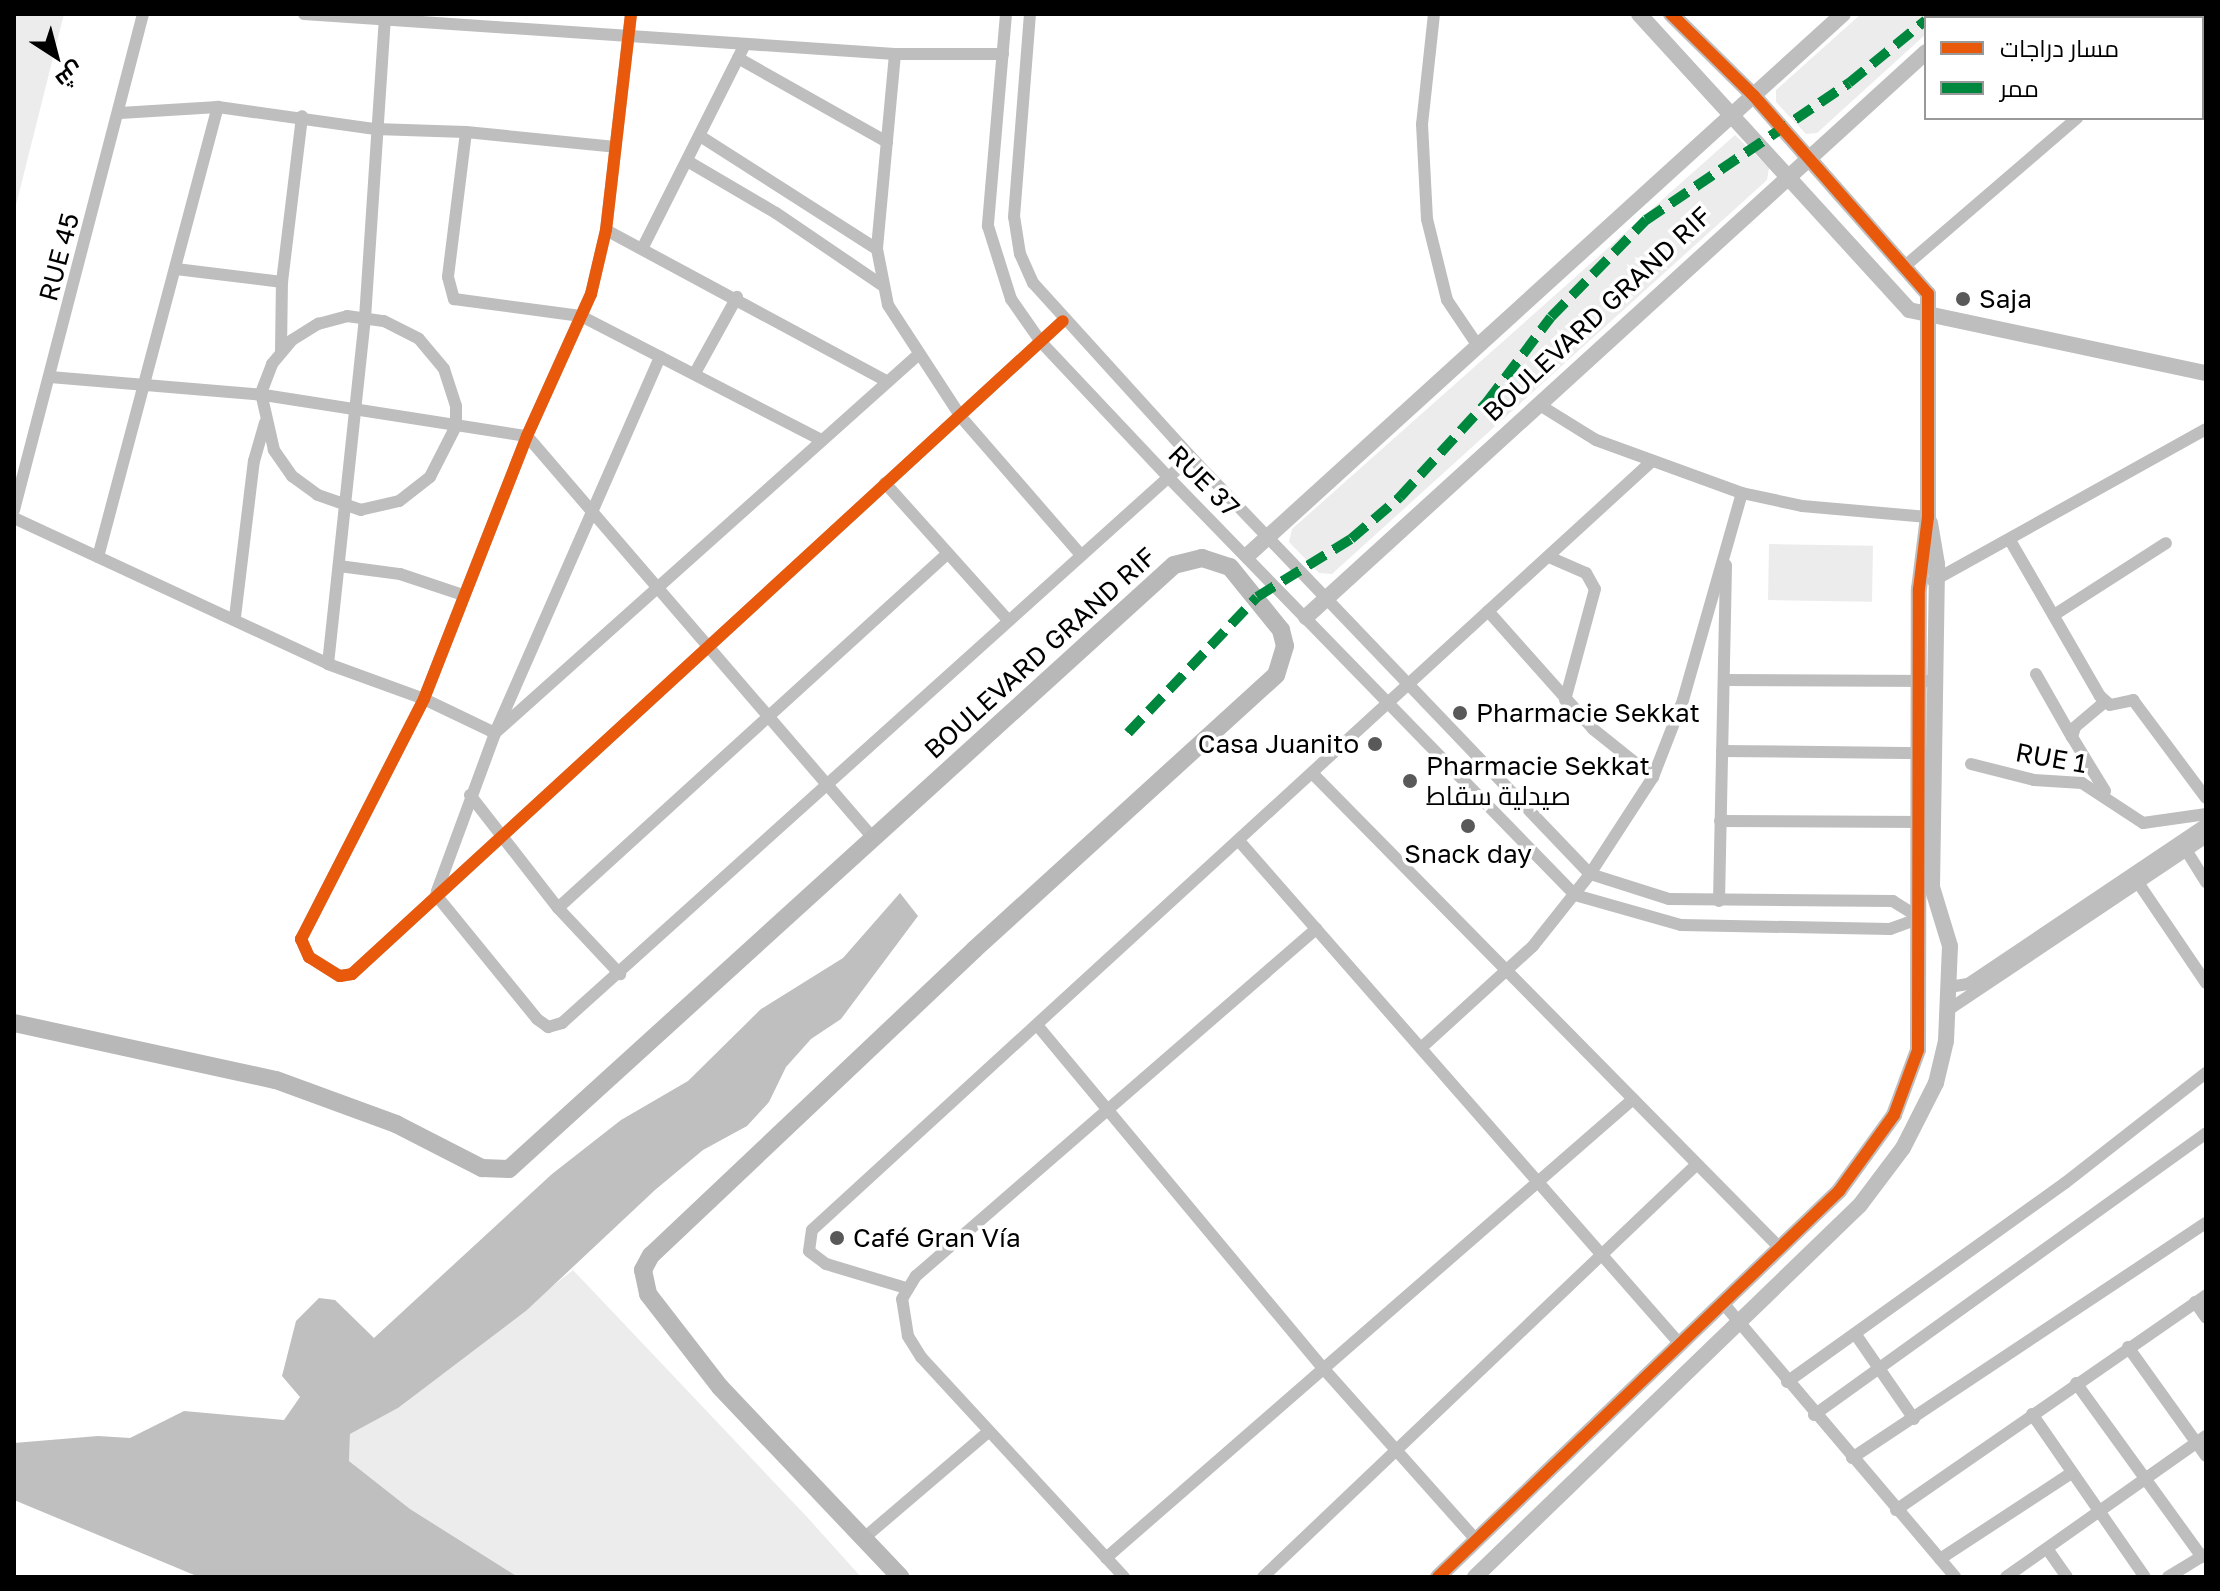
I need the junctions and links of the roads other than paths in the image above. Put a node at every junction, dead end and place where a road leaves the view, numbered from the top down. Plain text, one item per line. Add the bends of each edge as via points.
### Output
1 (143, 14) edge
2 (304, 14) edge
3 (631, 14) edge
4 (1006, 14) edge
5 (1030, 14) edge
6 (1434, 14) edge
7 (1639, 14) edge
8 (1671, 14) edge
9 (1843, 14) edge
10 (385, 20) junction
11 (629, 39) junction
12 (745, 44) junction
13 (895, 54) junction
14 (1003, 54) junction
15 (1924, 54) edge
16 (738, 58) junction
17 (1754, 96) junction
18 (218, 107) junction
19 (120, 113) junction
20 (1733, 114) junction
21 (302, 116) junction
22 (2075, 120) edge
23 (375, 129) junction
24 (466, 132) junction
25 (700, 136) junction
26 (887, 142) junction
27 (615, 147) junction
28 (1809, 156) junction
29 (689, 162) junction
30 (1787, 175) junction
31 (788, 193) junction
32 (776, 213) junction
33 (988, 215) junction
34 (1014, 217) junction
35 (606, 230) junction
36 (643, 247) junction
37 (877, 249) junction
38 (1905, 266) junction
39 (176, 269) junction
40 (282, 282) junction
41 (882, 285) junction
42 (737, 297) junction
43 (581, 316) junction
44 (1931, 316) junction
45 (365, 318) junction
46 (1063, 321) junction
47 (1041, 342) junction
48 (1478, 346) junction
49 (281, 351) junction
50 (919, 354) junction
51 (660, 357) junction
52 (695, 373) junction
53 (2206, 373) edge
54 (50, 377) junction
55 (888, 382) junction
56 (146, 384) junction
57 (264, 395) junction
58 (1538, 404) junction
59 (355, 407) junction
60 (961, 417) junction
61 (265, 423) junction
62 (456, 426) junction
63 (2206, 429) edge
64 (527, 436) junction
65 (819, 439) junction
66 (1191, 457) junction
67 (1651, 462) junction
68 (1168, 477) junction
69 (885, 483) junction
70 (1742, 493) junction
71 (348, 505) junction
72 (14, 510) edge
73 (591, 512) junction
74 (1928, 517) junction
75 (14, 518) edge
76 (1269, 537) junction
77 (1727, 540) junction
78 (2011, 542) junction
79 (2166, 543) dead end
80 (947, 554) junction
81 (1081, 555) junction
82 (1248, 555) junction
83 (98, 557) junction
84 (1549, 557) junction
85 (339, 566) junction
86 (1936, 579) junction
87 (658, 586) junction
88 (1919, 589) junction
89 (463, 595) junction
90 (1327, 598) junction
91 (1488, 611) junction
92 (2054, 615) junction
93 (235, 617) junction
94 (1306, 617) junction
95 (1008, 620) junction
96 (709, 645) junction
97 (328, 664) junction
98 (2036, 674) dead end
99 (1724, 680) junction
100 (1927, 681) junction
101 (1408, 686) junction
102 (424, 699) junction
103 (1565, 700) junction
104 (2105, 702) junction
105 (1388, 704) junction
106 (769, 715) junction
107 (495, 733) junction
108 (2072, 737) junction
109 (1722, 751) junction
110 (1926, 753) junction
111 (1971, 764) dead end
112 (1314, 775) junction
113 (1653, 777) junction
114 (829, 786) junction
115 (470, 795) junction
116 (2108, 795) junction
117 (2206, 798) edge
118 (2206, 814) edge
119 (1720, 821) junction
120 (1925, 822) junction
121 (2206, 824) edge
122 (504, 833) junction
123 (2206, 837) edge
124 (873, 838) junction
125 (1240, 842) junction
126 (2186, 850) junction
127 (1590, 874) junction
128 (2137, 881) junction
129 (2206, 882) edge
130 (436, 895) junction
131 (1575, 895) junction
132 (1719, 901) junction
133 (558, 908) junction
134 (1940, 917) junction
135 (1920, 918) junction
136 (1316, 929) junction
137 (1508, 972) junction
138 (620, 974) junction
139 (2206, 983) edge
140 (1949, 987) junction
141 (1948, 1010) junction
142 (14, 1023) edge
143 (1037, 1025) junction
144 (1421, 1048) junction
145 (2206, 1073) edge
146 (1633, 1099) junction
147 (1108, 1109) junction
148 (2206, 1133) edge
149 (1697, 1164) junction
150 (1535, 1181) junction
151 (2206, 1223) edge
152 (1780, 1248) junction
153 (1600, 1256) junction
154 (906, 1288) junction
155 (2201, 1298) edge
156 (1723, 1303) junction
157 (2206, 1318) edge
158 (1739, 1323) junction
159 (1856, 1335) junction
160 (1680, 1344) junction
161 (2128, 1347) junction
162 (1879, 1366) junction
163 (1323, 1368) junction
164 (1787, 1382) junction
165 (2076, 1383) junction
166 (2032, 1414) junction
167 (1814, 1415) junction
168 (1914, 1419) junction
169 (988, 1432) junction
170 (2201, 1439) edge
171 (1395, 1449) junction
172 (2206, 1456) edge
173 (1852, 1458) junction
174 (2070, 1474) junction
175 (2144, 1478) junction
176 (1896, 1510) junction
177 (2100, 1514) junction
178 (864, 1538) junction
179 (1476, 1540) junction
180 (2048, 1550) junction
181 (2204, 1556) edge
182 (1106, 1558) junction
183 (1948, 1568) edge
184 (2186, 1572) edge
185 (900, 1577) edge
186 (1124, 1577) edge
187 (1263, 1577) edge
188 (1438, 1577) edge
189 (1475, 1577) edge
190 (1937, 1577) edge
191 (2006, 1577) edge
192 (2067, 1577) edge
193 (2145, 1577) edge
194 (2168, 1577) edge

1 - 19 street, RUE 45
2 - 10 street
3 - 11 street
4 - 14 street, RUE 37
5 - 34 street, RUE 37
6 - 48 street via 1422,124 1427,219 1447,300
7 - 20 street
8 - 17 street
9 - 17 street, BOULEVARD GRAND RIF
10 - 11 street
10 - 23 street
11 - 12 street
11 - 27 street
12 - 13 street
12 - 16 street
13 - 14 street
13 - 26 street
14 - 33 street, RUE 37
15 - 28 street, BOULEVARD GRAND RIF
16 - 25 street
16 - 26 street
17 - 20 street, BOULEVARD GRAND RIF
17 - 28 street
18 - 19 street
18 - 21 street
18 - 39 street
19 - 54 street, RUE 45
20 - 30 street
20 - 48 street, BOULEVARD GRAND RIF
21 - 23 street
21 - 40 street
22 - 38 street
23 - 24 street
23 - 45 street
24 - 27 street
24 - 43 street via 447,283 452,296 463,303
25 - 29 street
25 - 31 street
26 - 37 street
27 - 35 street
28 - 30 street, BOULEVARD GRAND RIF
28 - 38 street
29 - 32 street
29 - 36 street
30 - 44 street via 1909,310
30 - 58 street, BOULEVARD GRAND RIF
31 - 32 street
31 - 37 street
32 - 41 street
33 - 34 street
33 - 47 street, RUE 37 via 1003,283
34 - 46 street, RUE 37 via 1025,270
35 - 36 street
35 - 43 street
36 - 42 street
37 - 41 street
38 - 44 street via 1928,294
39 - 40 street
39 - 56 street
40 - 49 street
41 - 50 street via 897,326
42 - 52 street
42 - 55 street
43 - 51 street
43 - 64 street
44 - 53 street
44 - 74 street
45 - 49 street via 318,324
45 - 59 street
45 - 62 street via 403,328 433,353 452,387
46 - 47 street
46 - 66 street, RUE 37
47 - 60 street
47 - 68 street, RUE 37
48 - 76 street, BOULEVARD GRAND RIF
49 - 57 street via 266,378
50 - 55 street
50 - 60 street
51 - 52 street
51 - 73 street
52 - 65 street
54 - 56 street
54 - 72 street, RUE 45
55 - 65 street
56 - 57 street
56 - 83 street
57 - 59 street
57 - 61 street
58 - 67 street via 1596,440
58 - 90 street, BOULEVARD GRAND RIF
59 - 62 street
59 - 71 street
60 - 69 street
60 - 81 street
61 - 71 street via 274,450 292,476 318,495
61 - 93 street via 254,461
62 - 64 street
62 - 71 street via 441,461 416,490 381,508
63 - 78 street
64 - 73 street
64 - 89 street
65 - 87 street
66 - 68 street
66 - 76 street, RUE 37
67 - 70 street
67 - 84 street
68 - 81 street
68 - 82 street, RUE 37
69 - 80 street
69 - 96 street
70 - 74 street via 1802,506
70 - 77 street
71 - 85 street
73 - 87 street
73 - 107 street
74 - 86 street
74 - 88 street
75 - 83 street
76 - 82 street, BOULEVARD GRAND RIF
76 - 90 street, RUE 37
77 - 99 street
77 - 113 street via 1687,686
78 - 86 street
78 - 92 street
79 - 92 street
80 - 95 street
80 - 106 street
81 - 95 street
82 - 94 street, RUE 37
83 - 93 street
84 - 91 street
84 - 103 street via 1583,570 1595,589
85 - 89 street via 400,574
85 - 97 street
86 - 88 street
86 - 100 street
87 - 96 street
87 - 107 street
88 - 100 street
89 - 102 street
90 - 94 street, BOULEVARD GRAND RIF
90 - 101 street, RUE 37
91 - 101 street
91 - 103 street
92 - 104 street
93 - 97 street
94 - 105 street, RUE 37
95 - 114 street
96 - 106 street
96 - 122 street
97 - 102 street
98 - 108 street
99 - 100 street
99 - 109 street
100 - 110 street
101 - 105 street
101 - 127 street, RUE 37
102 - 107 street
102 - 130 street via 301,947 344,978
103 - 113 street
104 - 108 street via 2075,727
104 - 117 street via 2133,700
105 - 112 street
105 - 131 street, RUE 37
106 - 114 street
106 - 133 street
107 - 115 street
108 - 116 street
109 - 110 street
109 - 119 street
110 - 120 street
111 - 116 street, RUE 1 via 2034,780 2082,783
112 - 125 street
112 - 137 street
113 - 127 street
114 - 124 street
114 - 138 street
115 - 122 street
115 - 130 street
116 - 118 street, RUE 1 via 2143,823
119 - 120 street
119 - 132 street
120 - 134 street
120 - 135 street
121 - 140 street via 1968,984
122 - 130 street
122 - 133 street
123 - 126 street
124 - 142 main road, BOULEVARD GRAND RIF via 517,1163 491,1172 396,1124 276,1080
124 - 178 main road, BOULEVARD GRAND RIF via 1174,565 1202,558 1230,567 1281,630 1282,661 1265,686 974,950 646,1262 642,1278 648,1294 720,1387
125 - 136 street
125 - 143 street
126 - 128 street
126 - 129 street
127 - 131 street
127 - 132 street via 1649,895
128 - 139 street
128 - 141 street
130 - 138 street via 548,1027 567,1020
131 - 135 street via 1681,925 1890,929
131 - 137 street
132 - 135 street via 1893,901
133 - 138 street
134 - 135 street
134 - 140 street via 1950,946
135 - 152 street via 1921,1032 1905,1092 1855,1174
136 - 144 street
136 - 147 street
137 - 144 street
137 - 146 street
140 - 141 street
141 - 158 street via 1945,1053 1936,1083 1887,1171 1845,1220
143 - 147 street
143 - 154 street via 821,1220 808,1238 809,1251 826,1264
144 - 150 street
145 - 159 street
146 - 149 street
146 - 150 street
147 - 154 street
147 - 163 street
148 - 162 street
149 - 152 street
149 - 153 street
150 - 153 street
150 - 163 street
151 - 168 street
152 - 156 street
153 - 160 street
153 - 171 street
154 - 169 street via 902,1312 914,1347
155 - 157 street
155 - 161 street
156 - 158 street
156 - 160 street
158 - 164 street
158 - 189 street
159 - 162 street
159 - 164 street
160 - 179 street
161 - 165 street
161 - 170 street
162 - 167 street
162 - 168 street
163 - 171 street
163 - 182 street
164 - 167 street
165 - 166 street
165 - 175 street
166 - 174 street
166 - 176 street
167 - 173 street
168 - 173 street
169 - 178 street
169 - 182 street
170 - 172 street
170 - 175 street
171 - 179 street
171 - 187 street
173 - 176 street
174 - 177 street
174 - 183 street
175 - 177 street
175 - 181 street
176 - 183 street
177 - 180 street
177 - 193 street
178 - 185 main road, BOULEVARD GRAND RIF
179 - 188 street
180 - 191 street
180 - 192 street
181 - 184 street
182 - 186 street
183 - 190 street
184 - 194 street

